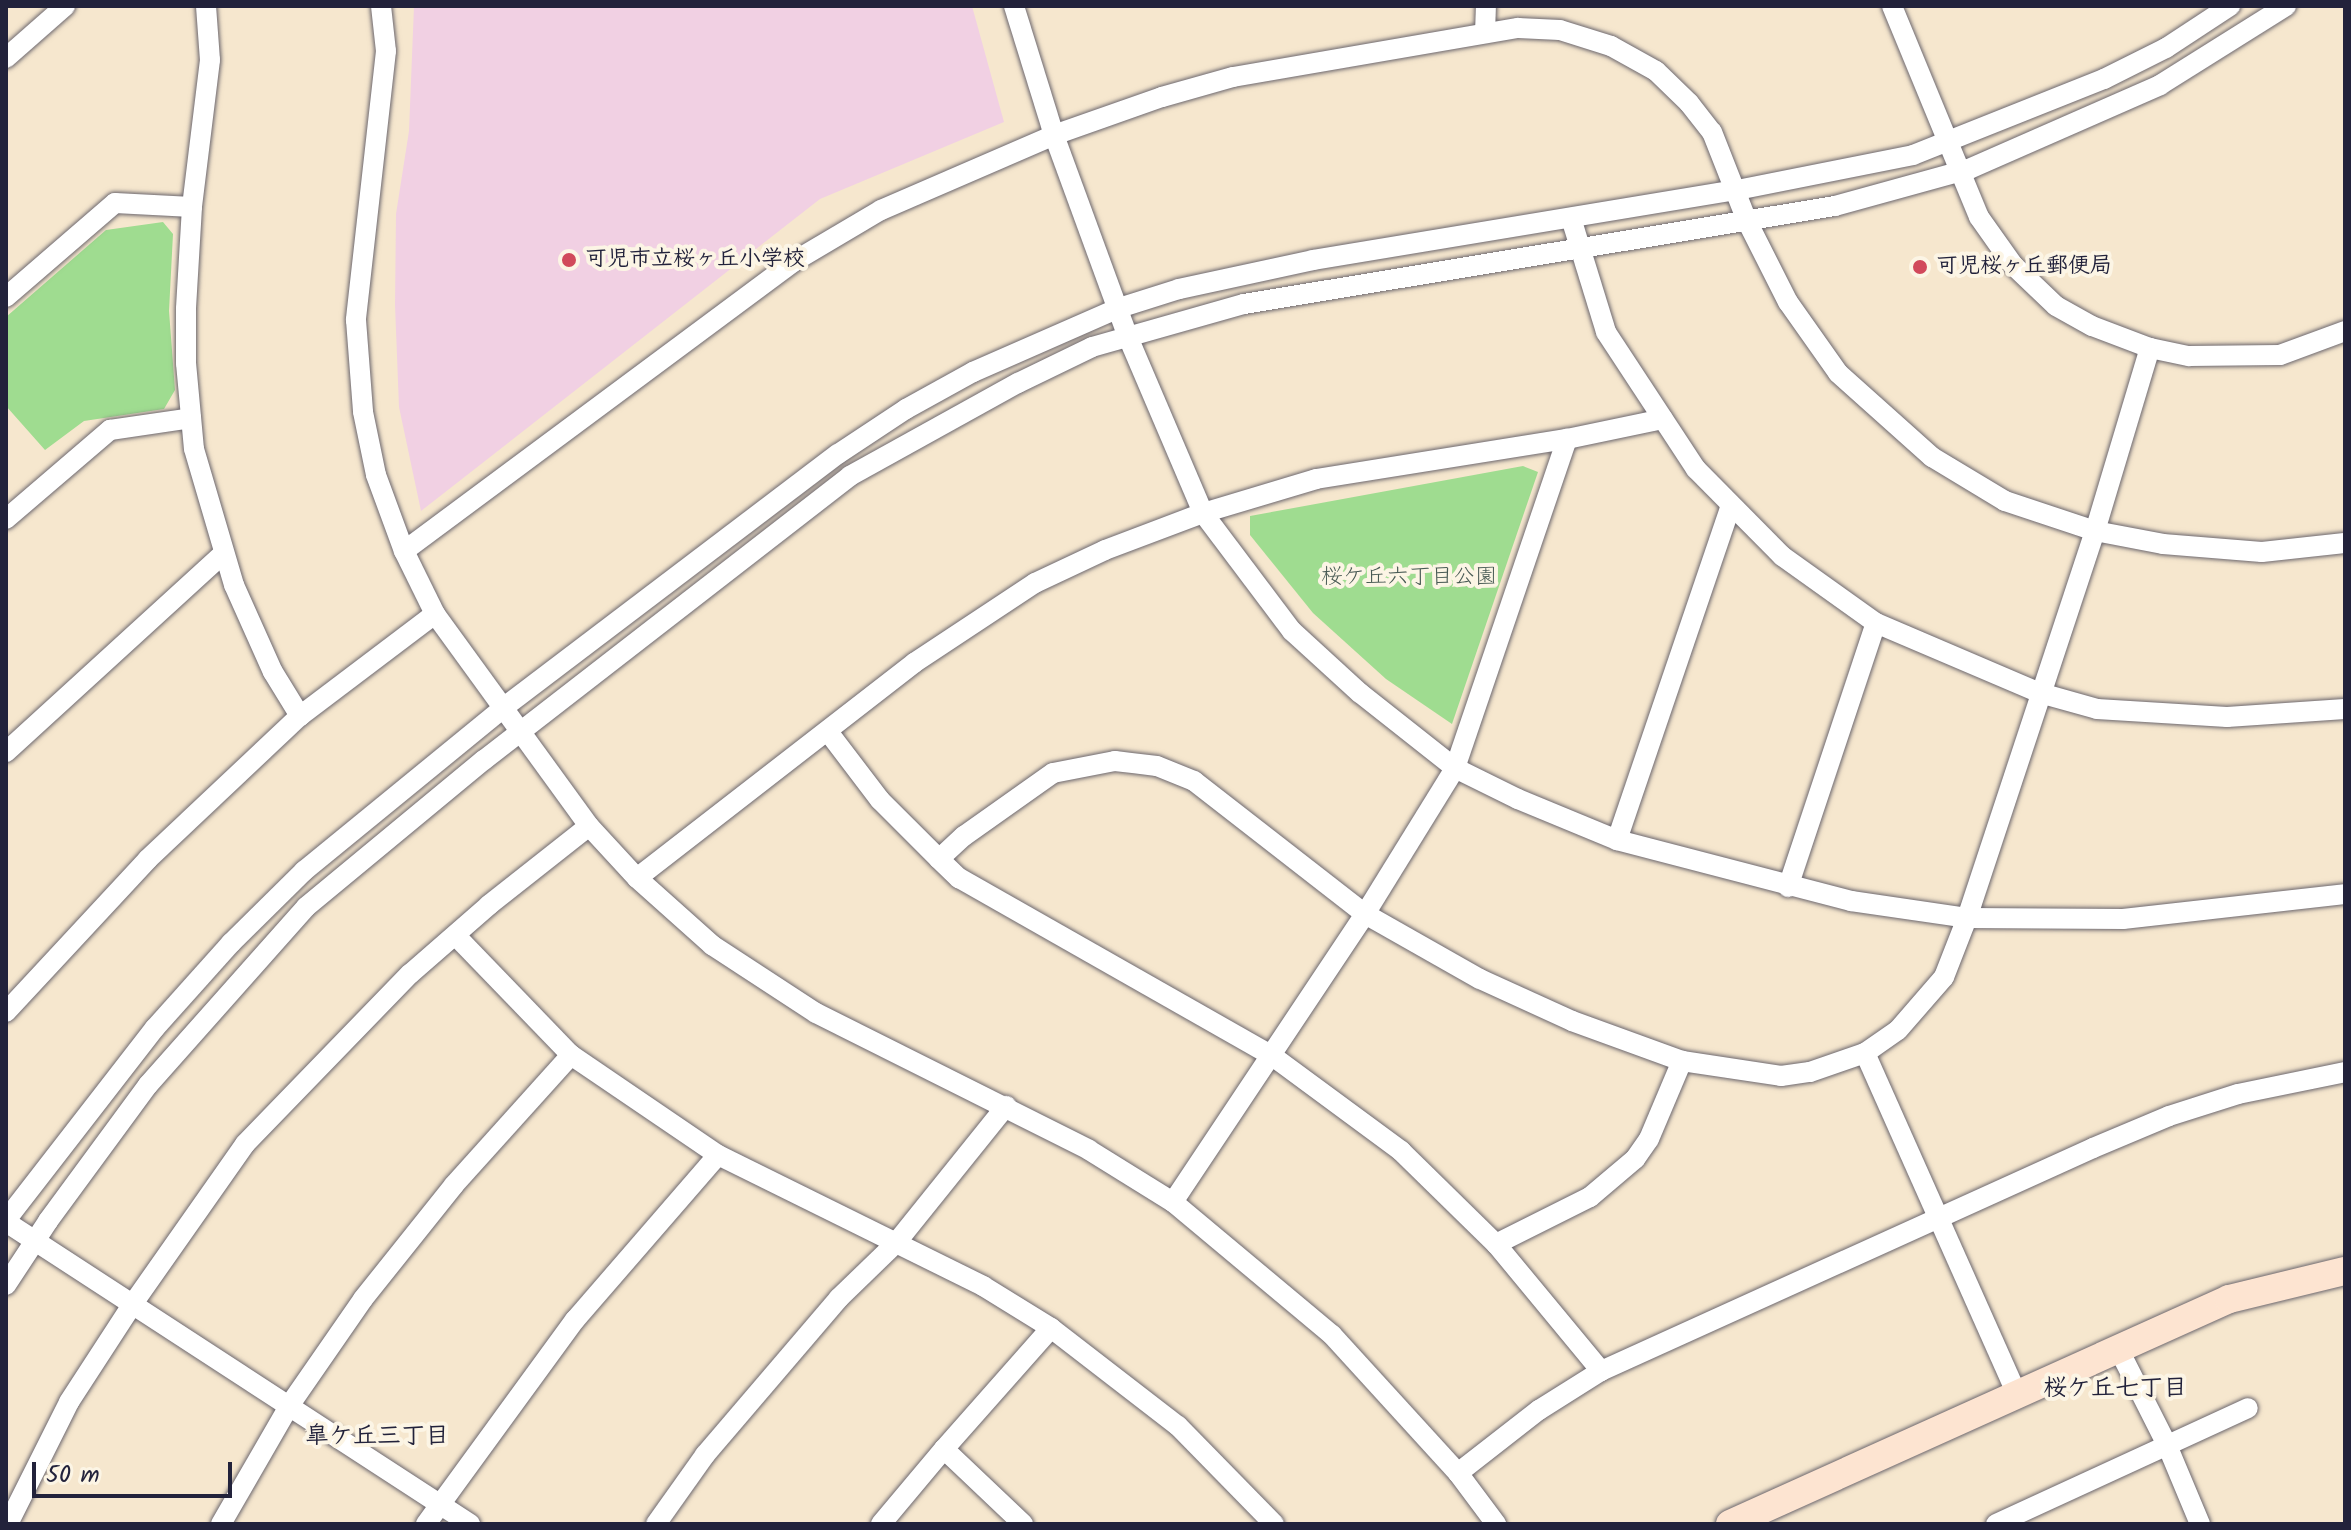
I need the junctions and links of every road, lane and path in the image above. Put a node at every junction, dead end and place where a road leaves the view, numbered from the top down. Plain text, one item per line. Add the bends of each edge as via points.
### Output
1 (65, 6) edge
2 (206, 6) edge
3 (381, 6) edge
4 (1014, 6) edge
5 (1486, 6) edge
6 (1892, 6) edge
7 (2230, 6) edge
8 (2286, 6) edge
9 (1485, 33) junction
10 (6, 58) edge
11 (1054, 135) junction
12 (1950, 140) junction
13 (1960, 172) junction
14 (1737, 190) junction
15 (192, 207) junction
16 (1571, 218) junction
17 (1747, 221) junction
18 (1579, 248) junction
19 (6, 297) edge
20 (1119, 308) junction
21 (2345, 331) edge
22 (1128, 337) junction
23 (2150, 348) junction
24 (191, 418) junction
25 (1663, 419) junction
26 (1567, 439) junction
27 (1731, 506) junction
28 (1203, 513) junction
29 (6, 519) edge
30 (2095, 531) junction
31 (2345, 543) edge
32 (404, 551) junction
33 (222, 555) junction
34 (435, 614) junction
35 (1876, 623) junction
36 (2040, 693) junction
37 (503, 708) junction
38 (2345, 709) edge
39 (300, 716) junction
40 (521, 731) junction
41 (829, 733) junction
42 (6, 752) edge
43 (1455, 768) junction
44 (589, 826) junction
45 (1617, 840) junction
46 (939, 859) junction
47 (637, 878) junction
48 (1788, 887) junction
49 (2345, 894) edge
50 (1365, 914) junction
51 (1967, 918) junction
52 (456, 936) junction
53 (6, 1012) edge
54 (1865, 1053) junction
55 (571, 1055) junction
56 (1271, 1055) junction
57 (1682, 1061) junction
58 (2345, 1072) edge
59 (1006, 1106) junction
60 (718, 1155) junction
61 (1173, 1202) junction
62 (1938, 1220) junction
63 (6, 1221) edge
64 (37, 1241) junction
65 (896, 1243) junction
66 (1496, 1244) junction
67 (2345, 1271) edge
68 (6, 1285) edge
69 (132, 1305) junction
70 (1051, 1328) junction
71 (2118, 1348) junction
72 (1601, 1371) junction
73 (2018, 1396) junction
74 (289, 1406) junction
75 (2248, 1408) dead end
76 (2167, 1445) junction
77 (944, 1449) junction
78 (1458, 1473) junction
79 (438, 1504) junction
80 (1740, 1522) edge
81 (1494, 1523) edge
82 (8, 1524) edge
83 (221, 1524) edge
84 (426, 1524) edge
85 (470, 1524) edge
86 (656, 1524) edge
87 (881, 1524) edge
88 (1023, 1524) edge
89 (1274, 1524) edge
90 (1996, 1524) edge
91 (2200, 1524) edge

1 - 10 street
2 - 15 street via 210,60
3 - 32 street via 386,51 356,320 363,412 376,475
4 - 11 street
5 - 9 street
6 - 12 street
7 - 12 street via 2166,48 2104,79
8 - 13 street via 2160,85
9 - 11 street via 1233,77
9 - 14 street via 1560,30 1611,46 1656,71 1712,132
11 - 20 street
11 - 32 street via 881,210 793,262
12 - 13 street
12 - 14 street via 1885,162
13 - 17 street via 1835,206
13 - 23 street via 1979,217 2004,253 2056,306
14 - 16 street
14 - 17 street
15 - 19 street via 115,203
15 - 24 street via 186,309
16 - 18 street
16 - 20 street via 1313,260 1179,289
17 - 18 street
17 - 30 street via 1788,302 1838,373 1932,457 2005,501
18 - 22 street via 1244,304
18 - 25 street via 1606,332
20 - 22 street
20 - 37 street via 973,372 906,409 838,454
21 - 23 street via 2280,355 2212,357
22 - 28 street
22 - 40 street via 1092,347 1018,383 850,476
23 - 30 street
24 - 29 street via 110,430
24 - 33 street
25 - 26 street
25 - 27 street via 1696,469
26 - 28 street via 1316,479
26 - 43 street
27 - 35 street via 1782,556
27 - 45 street
28 - 41 street via 1035,583 914,663
28 - 43 street via 1292,631
30 - 31 street via 2163,544 2262,552
30 - 36 street
32 - 34 street
33 - 39 street via 273,672
33 - 42 street
34 - 37 street
34 - 39 street
35 - 36 street
35 - 48 street
36 - 38 street via 2097,709 2227,717
36 - 51 street
37 - 40 street
37 - 63 street via 304,871 231,943 155,1028
39 - 53 street via 148,859
40 - 44 street
40 - 64 street via 306,907 148,1085
41 - 46 street via 880,800
41 - 47 street
43 - 45 street
43 - 50 street
44 - 47 street
44 - 52 street
45 - 48 street
46 - 50 street via 1053,773 1129,762 1157,766 1194,781
46 - 56 street via 959,878
47 - 59 street via 712,945 816,1013
48 - 51 street
49 - 51 street via 2123,919
50 - 56 street
50 - 57 street via 1480,979 1572,1021
51 - 54 street via 1944,977 1898,1030
52 - 55 street
52 - 69 street via 370,1013 245,1144
54 - 57 street via 1781,1076
54 - 62 street
55 - 60 street
55 - 74 street via 363,1299
56 - 61 street
56 - 66 street via 1401,1151
57 - 66 street via 1635,1159 1590,1197
58 - 62 street via 2238,1094 2169,1116
59 - 61 street
59 - 65 street
60 - 65 street
60 - 79 street via 575,1320
61 - 78 street via 1332,1335
62 - 72 street
62 - 73 street
63 - 64 street
64 - 68 street
64 - 69 street
65 - 70 street via 983,1286
65 - 86 street via 839,1298 755,1395
66 - 72 street
67 - 71 street via 2229,1299
69 - 74 street
69 - 82 street via 69,1402
70 - 77 street
70 - 89 street via 1156,1407
71 - 73 street
71 - 76 street
72 - 78 street via 1539,1410
73 - 80 street
74 - 79 street
74 - 83 street
75 - 76 street
76 - 90 street
76 - 91 street
77 - 87 street
77 - 88 street
78 - 81 street
79 - 84 street
79 - 85 street

